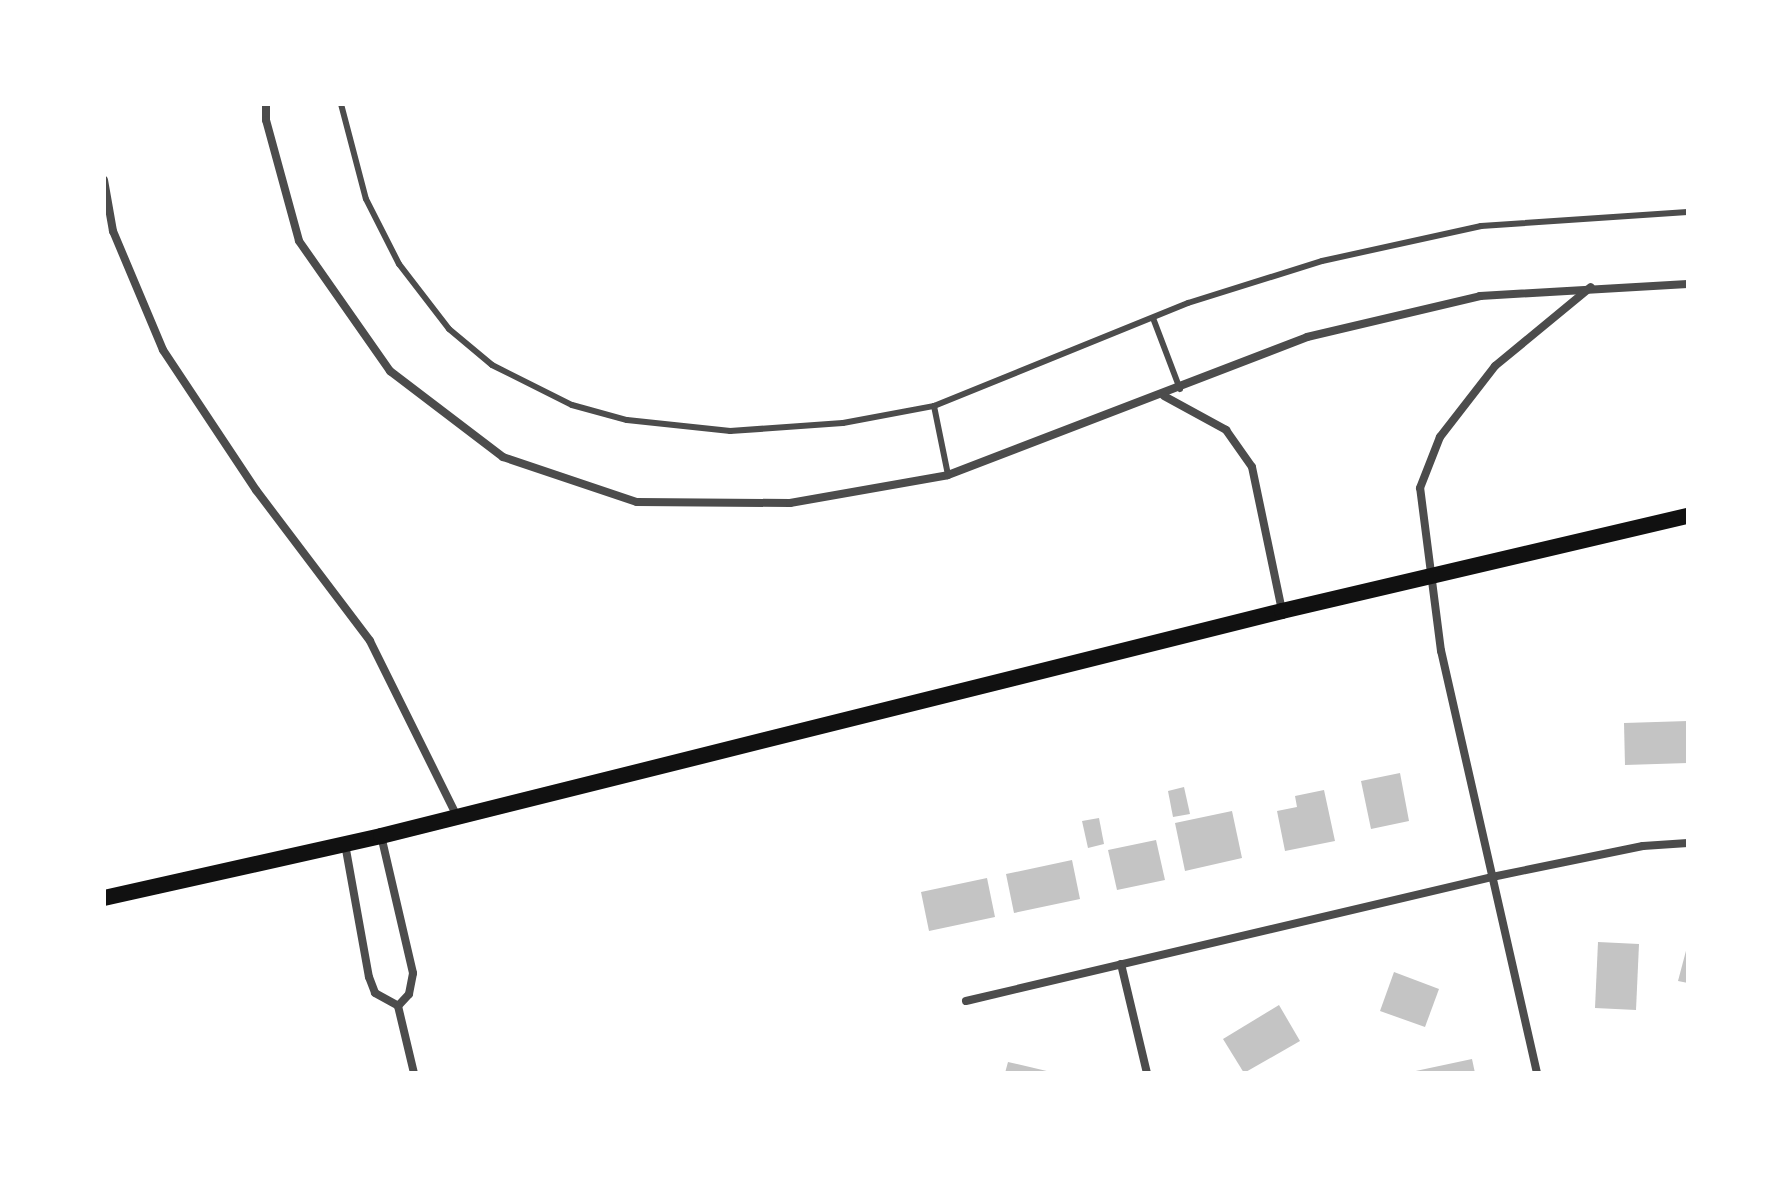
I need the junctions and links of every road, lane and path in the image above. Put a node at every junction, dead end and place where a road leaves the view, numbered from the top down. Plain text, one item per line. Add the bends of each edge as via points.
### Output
1 (266, 104) edge
2 (341, 104) edge
3 (104, 180) edge
4 (1688, 212) edge
5 (1688, 284) edge
6 (1591, 287) junction
7 (1153, 318) junction
8 (1180, 389) junction
9 (1164, 396) junction
10 (934, 406) junction
11 (948, 475) junction
12 (1688, 516) edge
13 (1429, 580) junction
14 (1282, 611) junction
15 (457, 817) junction
16 (381, 836) junction
17 (345, 843) junction
18 (1688, 843) edge
19 (1492, 877) junction
20 (104, 898) edge
21 (1121, 964) junction
22 (966, 1001) dead end
23 (398, 1006) junction
24 (414, 1073) edge
25 (1147, 1073) edge
26 (1537, 1073) edge

1 - 11 street via 299,241 390,371 503,457 637,502 790,503
2 - 10 lane via 366,199 399,264 449,329 492,365 572,405 627,420 730,431 843,423
3 - 15 street via 113,231 163,350 256,490 370,641
4 - 7 lane via 1481,226 1322,261
5 - 6 street
6 - 8 street via 1480,296 1307,337
6 - 13 street via 1495,366 1440,437 1420,488
7 - 8 lane
7 - 10 lane
8 - 9 street
9 - 11 street
9 - 14 street via 1226,430 1252,467
10 - 11 lane
12 - 13 main road
13 - 14 main road
13 - 19 street
14 - 15 main road
15 - 16 main road
16 - 17 main road
16 - 23 street via 413,973 409,994
17 - 20 main road
17 - 23 street via 369,977 375,993
18 - 19 street via 1643,846
19 - 21 street
19 - 26 street
21 - 22 street
21 - 25 street
23 - 24 street

